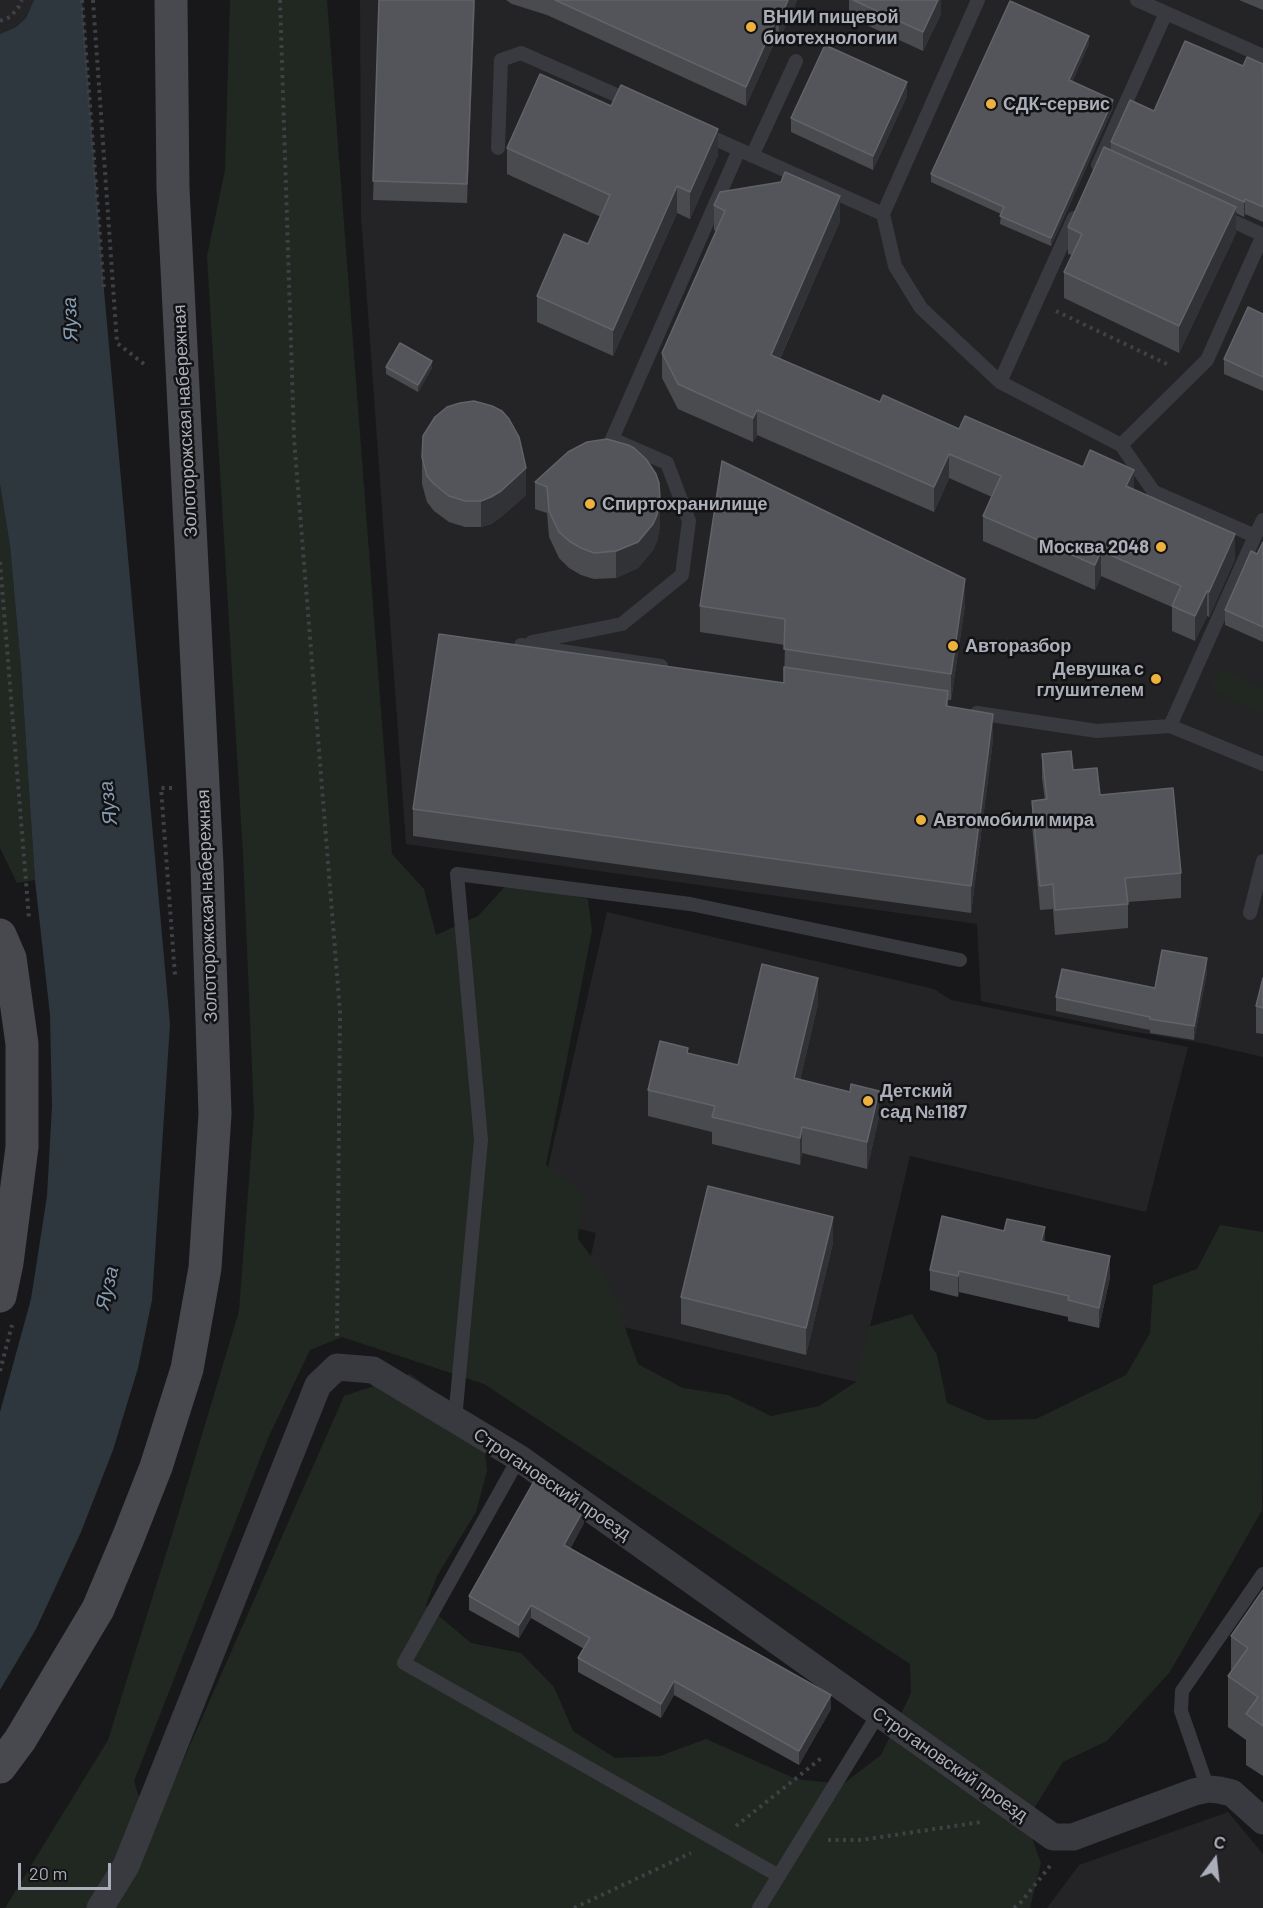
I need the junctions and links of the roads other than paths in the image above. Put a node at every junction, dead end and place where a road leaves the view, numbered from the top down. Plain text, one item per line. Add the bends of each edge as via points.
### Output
1 (171, 0) edge
2 (978, 0) edge
3 (1137, 0) edge
4 (1166, 13) junction
5 (1263, 56) edge
6 (796, 61) dead end
7 (641, 106) edge
8 (685, 126) edge
9 (498, 148) dead end
10 (746, 153) junction
11 (1102, 167) edge
12 (1080, 205) edge
13 (1209, 210) edge
14 (883, 214) junction
15 (1263, 235) edge
16 (1000, 382) junction
17 (1121, 445) junction
18 (1263, 520) edge
19 (1256, 536) junction
20 (674, 667) edge
21 (968, 711) edge
22 (1170, 726) junction
23 (1263, 764) edge
24 (1263, 861) edge
25 (1250, 913) dead end
26 (0, 935) edge
27 (960, 960) dead end
28 (0, 1296) edge
29 (455, 1419) junction
30 (519, 1458) junction
31 (1263, 1574) edge
32 (879, 1713) junction
33 (0, 1767) edge
34 (1208, 1789) junction
35 (1263, 1821) edge
36 (779, 1876) junction
37 (100, 1908) edge
38 (759, 1908) edge

1 - 33 main road, Золоторожская набережная via 173,189 207,864 214,1102 205,1268 187,1369 156,1467 128,1538 98,1609
2 - 14 lane
3 - 4 lane
4 - 5 lane
4 - 11 lane
6 - 10 lane
7 - 9 lane via 521,53 501,60
8 - 10 lane
10 - 14 lane
10 - 20 lane via 612,439 667,463 689,521 682,575 622,624 521,645
12 - 16 lane
13 - 15 lane
14 - 16 lane via 895,266 921,308
15 - 17 lane via 1207,360
16 - 17 lane
17 - 19 lane via 1154,492
18 - 19 lane
19 - 22 lane
21 - 22 lane via 1097,731
22 - 23 lane
24 - 25 lane
26 - 28 main road via 9,958 22,1147
27 - 29 lane via 690,904 457,874 480,1140
29 - 30 street, Строгановский проезд
29 - 37 street, Строгановский проезд via 374,1370 337,1367 318,1385 126,1866
30 - 32 street, Строгановский проезд
30 - 36 lane via 404,1663
31 - 34 lane via 1182,1691 1181,1711
32 - 34 street, Строгановский проезд via 1053,1837 1073,1837
32 - 36 lane
34 - 35 street via 1232,1793
36 - 38 lane

